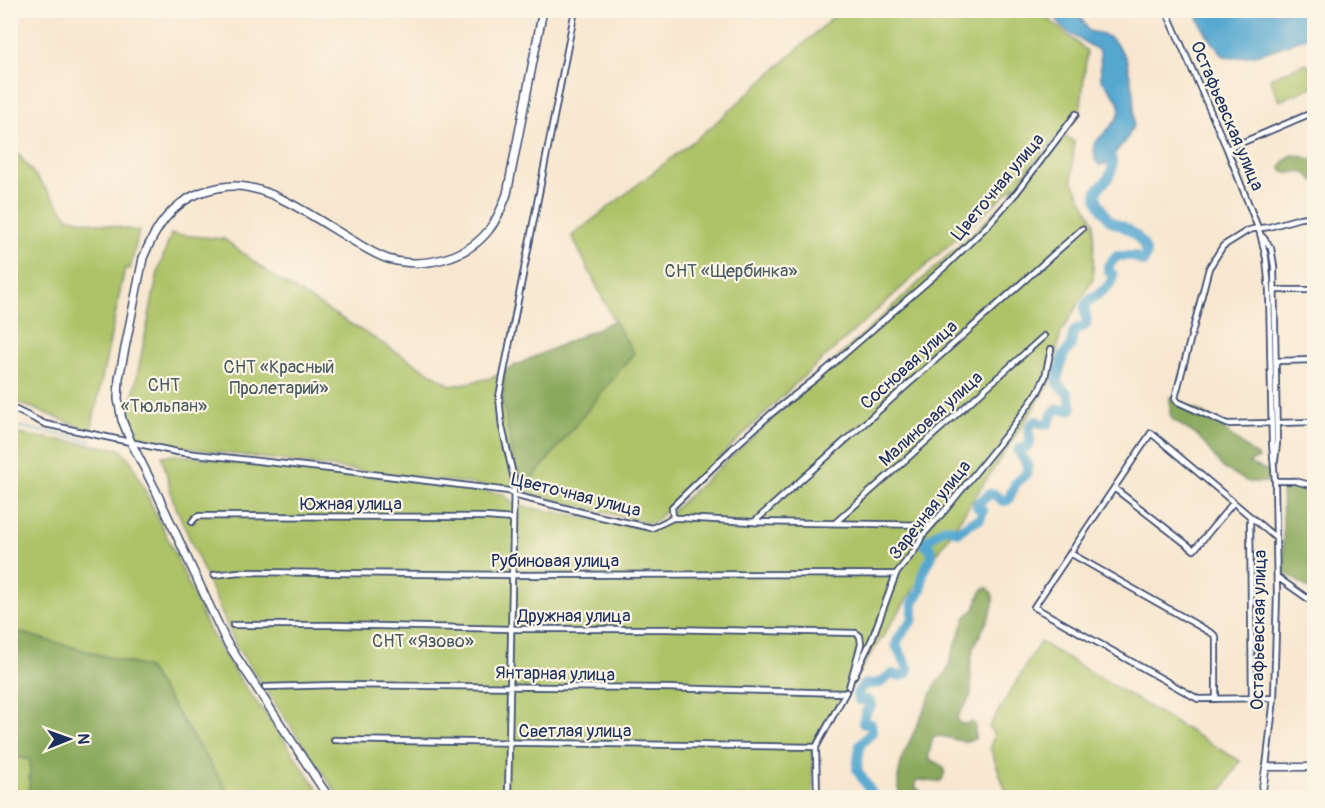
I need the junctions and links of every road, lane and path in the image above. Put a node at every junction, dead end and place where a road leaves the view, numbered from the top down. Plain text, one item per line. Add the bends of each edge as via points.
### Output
1 (543, 10) edge
2 (575, 10) edge
3 (1166, 10) edge
4 (1314, 112) edge
5 (1076, 114) dead end
6 (1227, 149) junction
7 (1314, 219) edge
8 (1082, 229) dead end
9 (1259, 231) junction
10 (1275, 290) junction
11 (1314, 290) edge
12 (1044, 336) dead end
13 (1051, 349) dead end
14 (1314, 360) edge
15 (1275, 361) junction
16 (10, 408) edge
17 (1314, 422) edge
18 (1274, 423) junction
19 (131, 442) junction
20 (1275, 481) junction
21 (1314, 486) edge
22 (1114, 488) junction
23 (514, 495) junction
24 (1233, 502) junction
25 (1250, 517) junction
26 (673, 518) junction
27 (513, 519) junction
28 (192, 522) dead end
29 (754, 522) junction
30 (836, 523) junction
31 (932, 525) junction
32 (1276, 538) junction
33 (1070, 553) junction
34 (896, 574) junction
35 (214, 575) dead end
36 (512, 575) junction
37 (1276, 577) junction
38 (1314, 603) edge
39 (233, 625) dead end
40 (511, 629) junction
41 (265, 687) dead end
42 (510, 687) junction
43 (849, 687) junction
44 (845, 693) junction
45 (1274, 698) junction
46 (1216, 699) junction
47 (1252, 699) junction
48 (334, 740) dead end
49 (509, 744) junction
50 (816, 747) junction
51 (1266, 767) junction
52 (1314, 767) edge
53 (329, 798) edge
54 (508, 798) edge
55 (817, 798) edge
56 (1261, 798) edge

1 - 19 main road via 507,194 488,232 453,256 430,262 388,259 275,196 253,188 215,188 194,195 167,215 143,258 119,378 118,399
2 - 23 street via 499,398
3 - 6 street, Остафьевская улица
4 - 6 street
5 - 26 street, Цветочная улица via 988,225 948,264 732,449 672,507
6 - 9 street, Остафьевская улица
7 - 9 street via 1300,218
8 - 29 street, Сосновая улица
9 - 10 street, Остафьевская улица via 1271,248
9 - 18 street, Остафьевская улица via 1269,290
9 - 18 street via 1246,231 1223,246 1209,268 1175,398 1227,424
10 - 11 street
10 - 15 street, Остафьевская улица
12 - 30 street, Малиновая улица
13 - 31 street, Заречная улица via 1038,392
14 - 15 street
15 - 18 street, Остафьевская улица
16 - 19 street, Цветочная улица via 45,424
17 - 18 street
18 - 20 street, Остафьевская улица
19 - 23 street, Цветочная улица via 177,452 486,488
19 - 53 main road via 226,641
20 - 21 street
20 - 32 street, Остафьевская улица
22 - 24 street via 1194,550
22 - 24 street via 1151,433
22 - 33 street
23 - 26 street, Цветочная улица via 652,528
23 - 27 street
24 - 25 street
25 - 32 street
25 - 47 street
26 - 29 street
27 - 28 street, Южная улица via 199,516
27 - 36 street
29 - 30 street
30 - 31 street
31 - 34 street, Заречная улица
32 - 37 street, Остафьевская улица
33 - 46 street via 1216,637
33 - 46 street via 1034,607 1192,697
34 - 36 street, Рубиновая улица
34 - 43 street, Заречная улица
35 - 36 street, Рубиновая улица
36 - 40 street
37 - 38 street
37 - 45 street, Остафьевская улица
39 - 40 street, Дружная улица
40 - 42 street
40 - 43 street, Дружная улица via 856,633 861,644
41 - 42 street, Янтарная улица
42 - 44 street, Янтарная улица
42 - 49 street
43 - 44 street, Заречная улица
44 - 50 street, Заречная улица
45 - 47 street
45 - 51 street, Остафьевская улица
46 - 47 street
48 - 49 street, Светлая улица
49 - 50 street, Светлая улица
49 - 54 street
50 - 55 street, Заречная улица
51 - 52 street
51 - 56 street, Остафьевская улица

